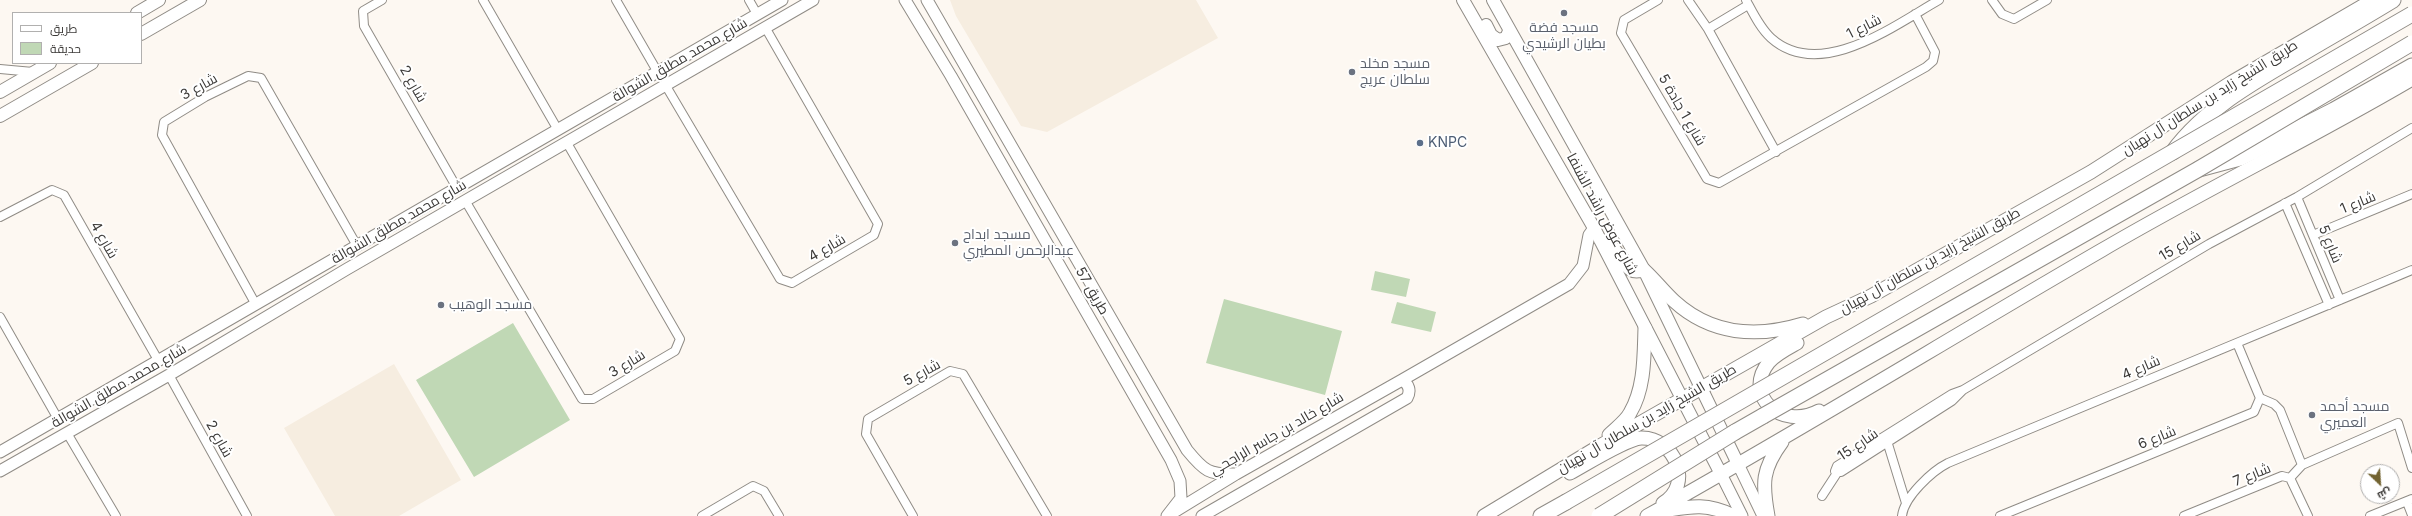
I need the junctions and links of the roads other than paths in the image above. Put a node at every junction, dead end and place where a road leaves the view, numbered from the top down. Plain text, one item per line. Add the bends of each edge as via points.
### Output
1 (159, 0) edge
2 (200, 0) edge
3 (382, 0) edge
4 (483, 0) edge
5 (616, 0) edge
6 (749, 0) edge
7 (782, 0) edge
8 (813, 0) edge
9 (905, 0) edge
10 (927, 0) edge
11 (1463, 0) edge
12 (1470, 0) edge
13 (1493, 0) edge
14 (1658, 0) edge
15 (1688, 0) edge
16 (1939, 0) edge
17 (1992, 0) edge
18 (2047, 0) edge
19 (2373, 0) edge
20 (2393, 0) edge
21 (1747, 3) edge
22 (139, 12) edge
23 (758, 14) junction
24 (1915, 14) junction
25 (2412, 14) edge
26 (765, 28) junction
27 (1708, 29) junction
28 (1509, 31) junction
29 (142, 33) edge
30 (2412, 43) edge
31 (956, 51) junction
32 (942, 60) junction
33 (48, 64) edge
34 (90, 64) edge
35 (2412, 66) edge
36 (967, 68) junction
37 (0, 69) edge
38 (657, 71) junction
39 (34, 72) junction
40 (952, 76) junction
41 (2412, 79) edge
42 (666, 86) junction
43 (0, 92) edge
44 (0, 116) edge
45 (2412, 128) edge
46 (558, 130) junction
47 (567, 143) junction
48 (526, 148) junction
49 (1776, 152) junction
50 (2173, 153) junction
51 (500, 162) junction
52 (535, 162) junction
53 (2196, 170) junction
54 (507, 178) junction
55 (457, 188) junction
56 (2412, 194) edge
57 (2297, 197) junction
58 (466, 202) junction
59 (2285, 203) junction
60 (0, 217) edge
61 (1594, 228) junction
62 (2313, 235) junction
63 (1600, 240) junction
64 (356, 244) junction
65 (1644, 270) junction
66 (2412, 270) edge
67 (1871, 296) junction
68 (2340, 300) junction
69 (255, 303) junction
70 (2329, 305) junction
71 (0, 317) edge
72 (1826, 317) junction
73 (1645, 328) junction
74 (2237, 343) junction
75 (158, 360) junction
76 (1915, 360) junction
77 (169, 375) junction
78 (123, 380) junction
79 (1402, 380) junction
80 (1701, 388) junction
81 (1962, 390) junction
82 (100, 394) junction
83 (136, 394) junction
84 (2260, 398) junction
85 (1682, 399) junction
86 (106, 411) junction
87 (58, 419) junction
88 (67, 433) junction
89 (1784, 439) junction
90 (1887, 441) junction
91 (1598, 447) junction
92 (1187, 450) junction
93 (0, 452) edge
94 (1171, 460) junction
95 (1738, 464) junction
96 (2302, 465) junction
97 (2412, 468) edge
98 (0, 471) edge
99 (1837, 473) junction
100 (1236, 474) junction
101 (1721, 474) junction
102 (2290, 478) junction
103 (1822, 496) dead end
104 (2409, 501) edge
105 (1906, 502) junction
106 (1650, 514) edge
107 (2412, 515) edge
108 (116, 516) edge
109 (246, 516) edge
110 (702, 516) edge
111 (779, 516) edge
112 (913, 516) edge
113 (1047, 516) edge
114 (1167, 516) edge
115 (1202, 516) edge
116 (1484, 516) edge
117 (1489, 516) edge
118 (1541, 516) edge
119 (1599, 516) edge
120 (1640, 516) edge
121 (1734, 516) edge
122 (1742, 516) edge
123 (1763, 516) edge
124 (1768, 516) edge
125 (1902, 516) edge
126 (2000, 516) edge
127 (2184, 516) edge
128 (2308, 516) edge
129 (2370, 516) edge

1 - 22 main road
2 - 29 main road
3 - 55 street, شارع 2 via 363,11 364,26
4 - 46 street
5 - 38 street
6 - 23 street
7 - 23 street, شارع محمد مطلق الشوالة
8 - 26 street, شارع محمد مطلق الشوالة
9 - 32 street, طريق 57
10 - 31 street, طريق 57
11 - 61 main road, شارع عوض راشد الشنفا
12 - 28 main road via 1494,38 1506,38
13 - 28 main road, شارع عوض راشد الشنفا
14 - 49 street, شارع 1 جادة 5 via 1624,20 1621,33 1707,179 1712,182 1725,181
15 - 27 street
16 - 24 street, شارع 1
17 - 18 street via 2002,14 2014,19
19 - 67 main road, طريق الشيخ زايد بن سلطان آل نهيان via 2232,82 2091,172
20 - 50 highway, bridge via 2294,58 2207,115 2188,133
21 - 24 street, شارع 1 via 1772,38 1783,46 1821,54 1859,46
21 - 27 street
23 - 38 street, شارع محمد مطلق الشوالة
24 - 49 street, شارع 1 جادة 5 via 1935,52 1933,61
25 - 50 highway, طريق الشيخ زايد بن سلطان آل نهيان, bridge
26 - 42 street, شارع محمد مطلق الشوالة
26 - 42 street, شارع 4 via 878,224 874,235 792,283 780,279
27 - 49 street
28 - 65 main road, شارع عوض راشد الشنفا
30 - 53 highway, bridge
31 - 32 street via 953,58
31 - 36 street, طريق 57
32 - 40 street, طريق 57
33 - 39 main road
34 - 44 main road
35 - 53 highway, bridge via 2334,110 2240,158 2223,165
36 - 40 street via 955,69
36 - 92 street, طريق 57
37 - 39 street
38 - 46 street, شارع محمد مطلق الشوالة
39 - 43 main road
40 - 94 street, طريق 57
41 - 76 main road via 2333,125 2104,248
42 - 47 street, شارع محمد مطلق الشوالة
45 - 57 street, شارع 15
46 - 48 street, شارع محمد مطلق الشوالة
47 - 52 street, شارع محمد مطلق الشوالة
47 - 58 street, شارع 3 via 680,339 675,351 593,399 582,399
48 - 51 street, شارع محمد مطلق الشوالة
48 - 52 street via 522,154 523,159 527,163
50 - 118 highway, طريق الشيخ زايد بن سلطان آل نهيان, bridge
51 - 54 street via 509,167
51 - 55 street, شارع محمد مطلق الشوالة
52 - 54 street, شارع محمد مطلق الشوالة
53 - 119 highway, bridge via 1735,432
54 - 58 street, شارع محمد مطلق الشوالة
55 - 64 street, شارع محمد مطلق الشوالة
56 - 62 street, شارع 1
57 - 59 street, شارع 15
57 - 62 street, شارع 5
58 - 77 street, شارع محمد مطلق الشوالة via 340,273
59 - 70 street, شارع 5
59 - 81 street, شارع 15 via 2210,244
60 - 75 street, شارع 4 via 52,190 64,195
61 - 63 main road, شارع عوض راشد الشنفا
61 - 79 street, شارع خالد بن جاسر الراجحي via 1589,235 1582,266 1569,284
62 - 68 street, شارع 5
63 - 65 main road via 1615,248 1630,271 1636,273
63 - 73 main road, شارع عوض راشد الشنفا
64 - 69 street, شارع محمد مطلق الشوالة
64 - 69 street, شارع 3 via 261,78 248,76 205,97 164,122 162,135
65 - 72 main road via 1674,302 1701,319 1726,330 1763,333 1788,329
65 - 80 main road, شارع عوض راشد الشنفا
66 - 68 street, شارع 4
67 - 72 main road, طريق الشيخ زايد بن سلطان آل نهيان
67 - 76 main road via 1769,362 1761,385 1768,405 1784,416 1807,416
68 - 70 street, شارع 4
69 - 75 street, شارع محمد مطلق الشوالة
70 - 74 street, شارع 4
71 - 87 street
72 - 80 main road, طريق الشيخ زايد بن سلطان آل نهيان
73 - 85 main road, شارع عوض راشد الشنفا
73 - 91 main road via 1637,400 1630,414
74 - 84 street
74 - 105 street, شارع 4 via 1948,463 1929,476
75 - 78 street, شارع محمد مطلق الشوالة
76 - 89 main road
77 - 83 street, شارع محمد مطلق الشوالة
77 - 109 street, شارع 2
78 - 82 street, شارع محمد مطلق الشوالة
78 - 83 street via 120,386 122,392
79 - 100 street, شارع خالد بن جاسر الراجحي
79 - 115 street via 1409,388 1407,398
80 - 85 main road, طريق الشيخ زايد بن سلطان آل نهيان
80 - 95 main road, شارع عوض راشد الشنفا
81 - 90 street, شارع 15 via 1952,401
81 - 99 street, شارع 15 via 1837,466
82 - 86 street via 109,405
82 - 87 street, شارع محمد مطلق الشوالة
83 - 86 street, شارع محمد مطلق الشوالة
84 - 96 street via 2274,404 2280,410
84 - 126 street, شارع 6 via 2254,412
85 - 91 main road, طريق الشيخ زايد بن سلطان آل نهيان
85 - 101 main road, شارع عوض راشد الشنفا
86 - 88 street, شارع محمد مطلق الشوالة
87 - 93 street, شارع محمد مطلق الشوالة
88 - 98 street, شارع محمد مطلق الشوالة
88 - 108 street
89 - 95 main road
89 - 124 main road via 1765,471
90 - 99 street, شارع 15
90 - 105 street
91 - 116 main road, طريق الشيخ زايد بن سلطان آل نهيان
92 - 94 street via 1184,459 1176,462
92 - 100 street, طريق 57 via 1202,469 1217,475
94 - 114 street, طريق 57 via 1180,481 1181,498
95 - 101 main road
95 - 123 street
96 - 97 street via 2398,423
96 - 102 street
99 - 103 street
100 - 114 street, شارع خالد بن جاسر الراجحي
101 - 106 main road
101 - 122 street
102 - 127 street, شارع 7 via 2282,476
102 - 128 street, شارع 7
104 - 107 street
104 - 129 street
105 - 125 street, شارع 4
106 - 121 main road via 1696,505 1716,508
110 - 111 street via 753,486 764,491
112 - 113 street, شارع 5 via 866,434 868,419 950,371 963,374
117 - 120 main road via 1633,440 1642,438 1652,439 1668,448 1676,460 1679,477 1675,490 1666,501

